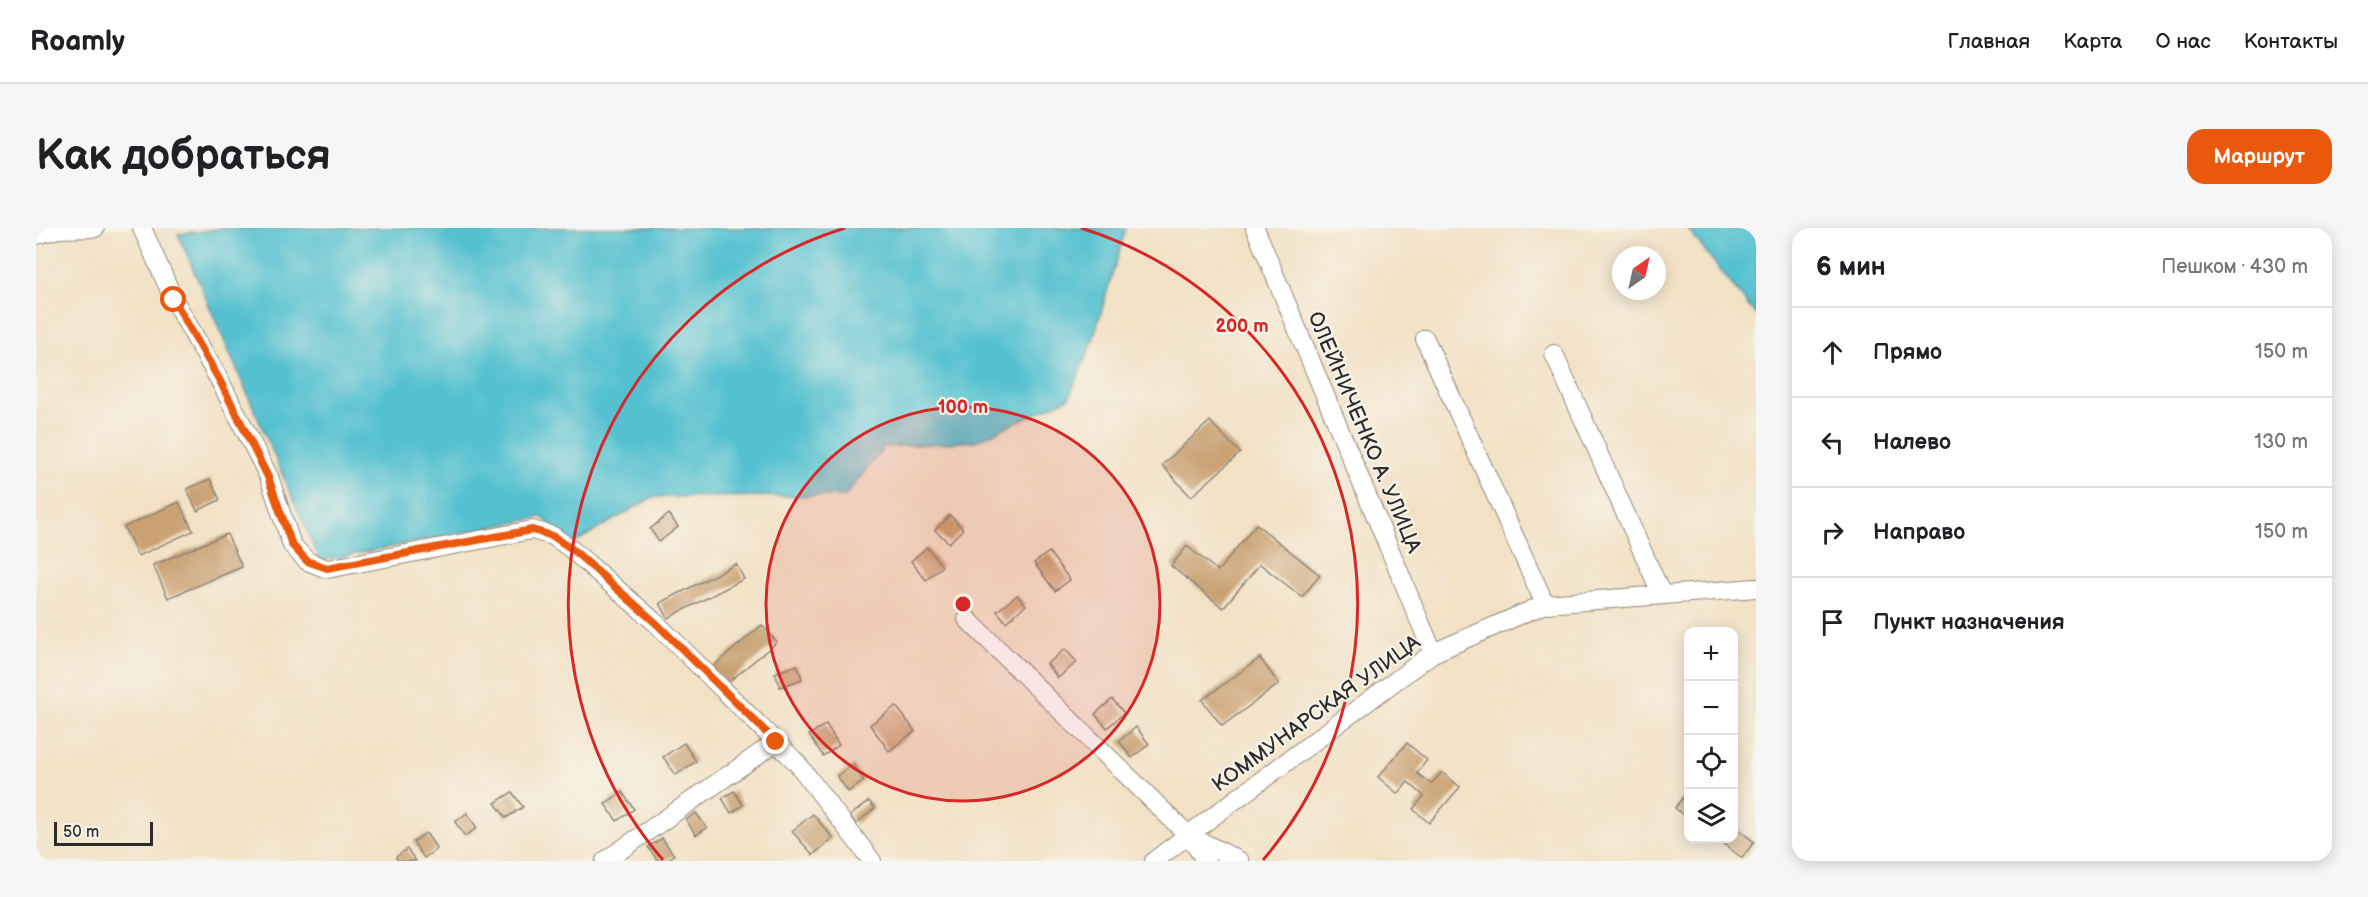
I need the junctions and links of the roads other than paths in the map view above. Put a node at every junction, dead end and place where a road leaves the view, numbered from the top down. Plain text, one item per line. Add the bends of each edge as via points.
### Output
1 (95, 228) edge
2 (142, 228) edge
3 (1255, 228) edge
4 (36, 235) edge
5 (1425, 339) dead end
6 (1554, 354) dead end
7 (1756, 588) edge
8 (1662, 595) junction
9 (1545, 604) junction
10 (967, 619) dead end
11 (1433, 653) junction
12 (776, 742) junction
13 (1188, 835) junction
14 (605, 861) edge
15 (872, 861) edge
16 (1154, 861) edge
17 (1206, 861) edge
18 (1240, 861) edge

1 - 4 street via 58,229
2 - 12 street via 174,300 268,477 292,545 307,561 327,568 532,530 553,536 657,624
3 - 11 street, ОЛЕЙНИЧЕНКО А. УЛИЦА
5 - 9 street
6 - 8 street
7 - 8 street, КОММУНАРСКАЯ УЛИЦА
8 - 9 street, КОММУНАРСКАЯ УЛИЦА
9 - 11 street, КОММУНАРСКАЯ УЛИЦА
10 - 13 street
11 - 13 street, КОММУНАРСКАЯ УЛИЦА
12 - 14 street
12 - 15 street via 797,763
13 - 16 street, КОММУНАРСКАЯ УЛИЦА
13 - 17 street
13 - 18 street

